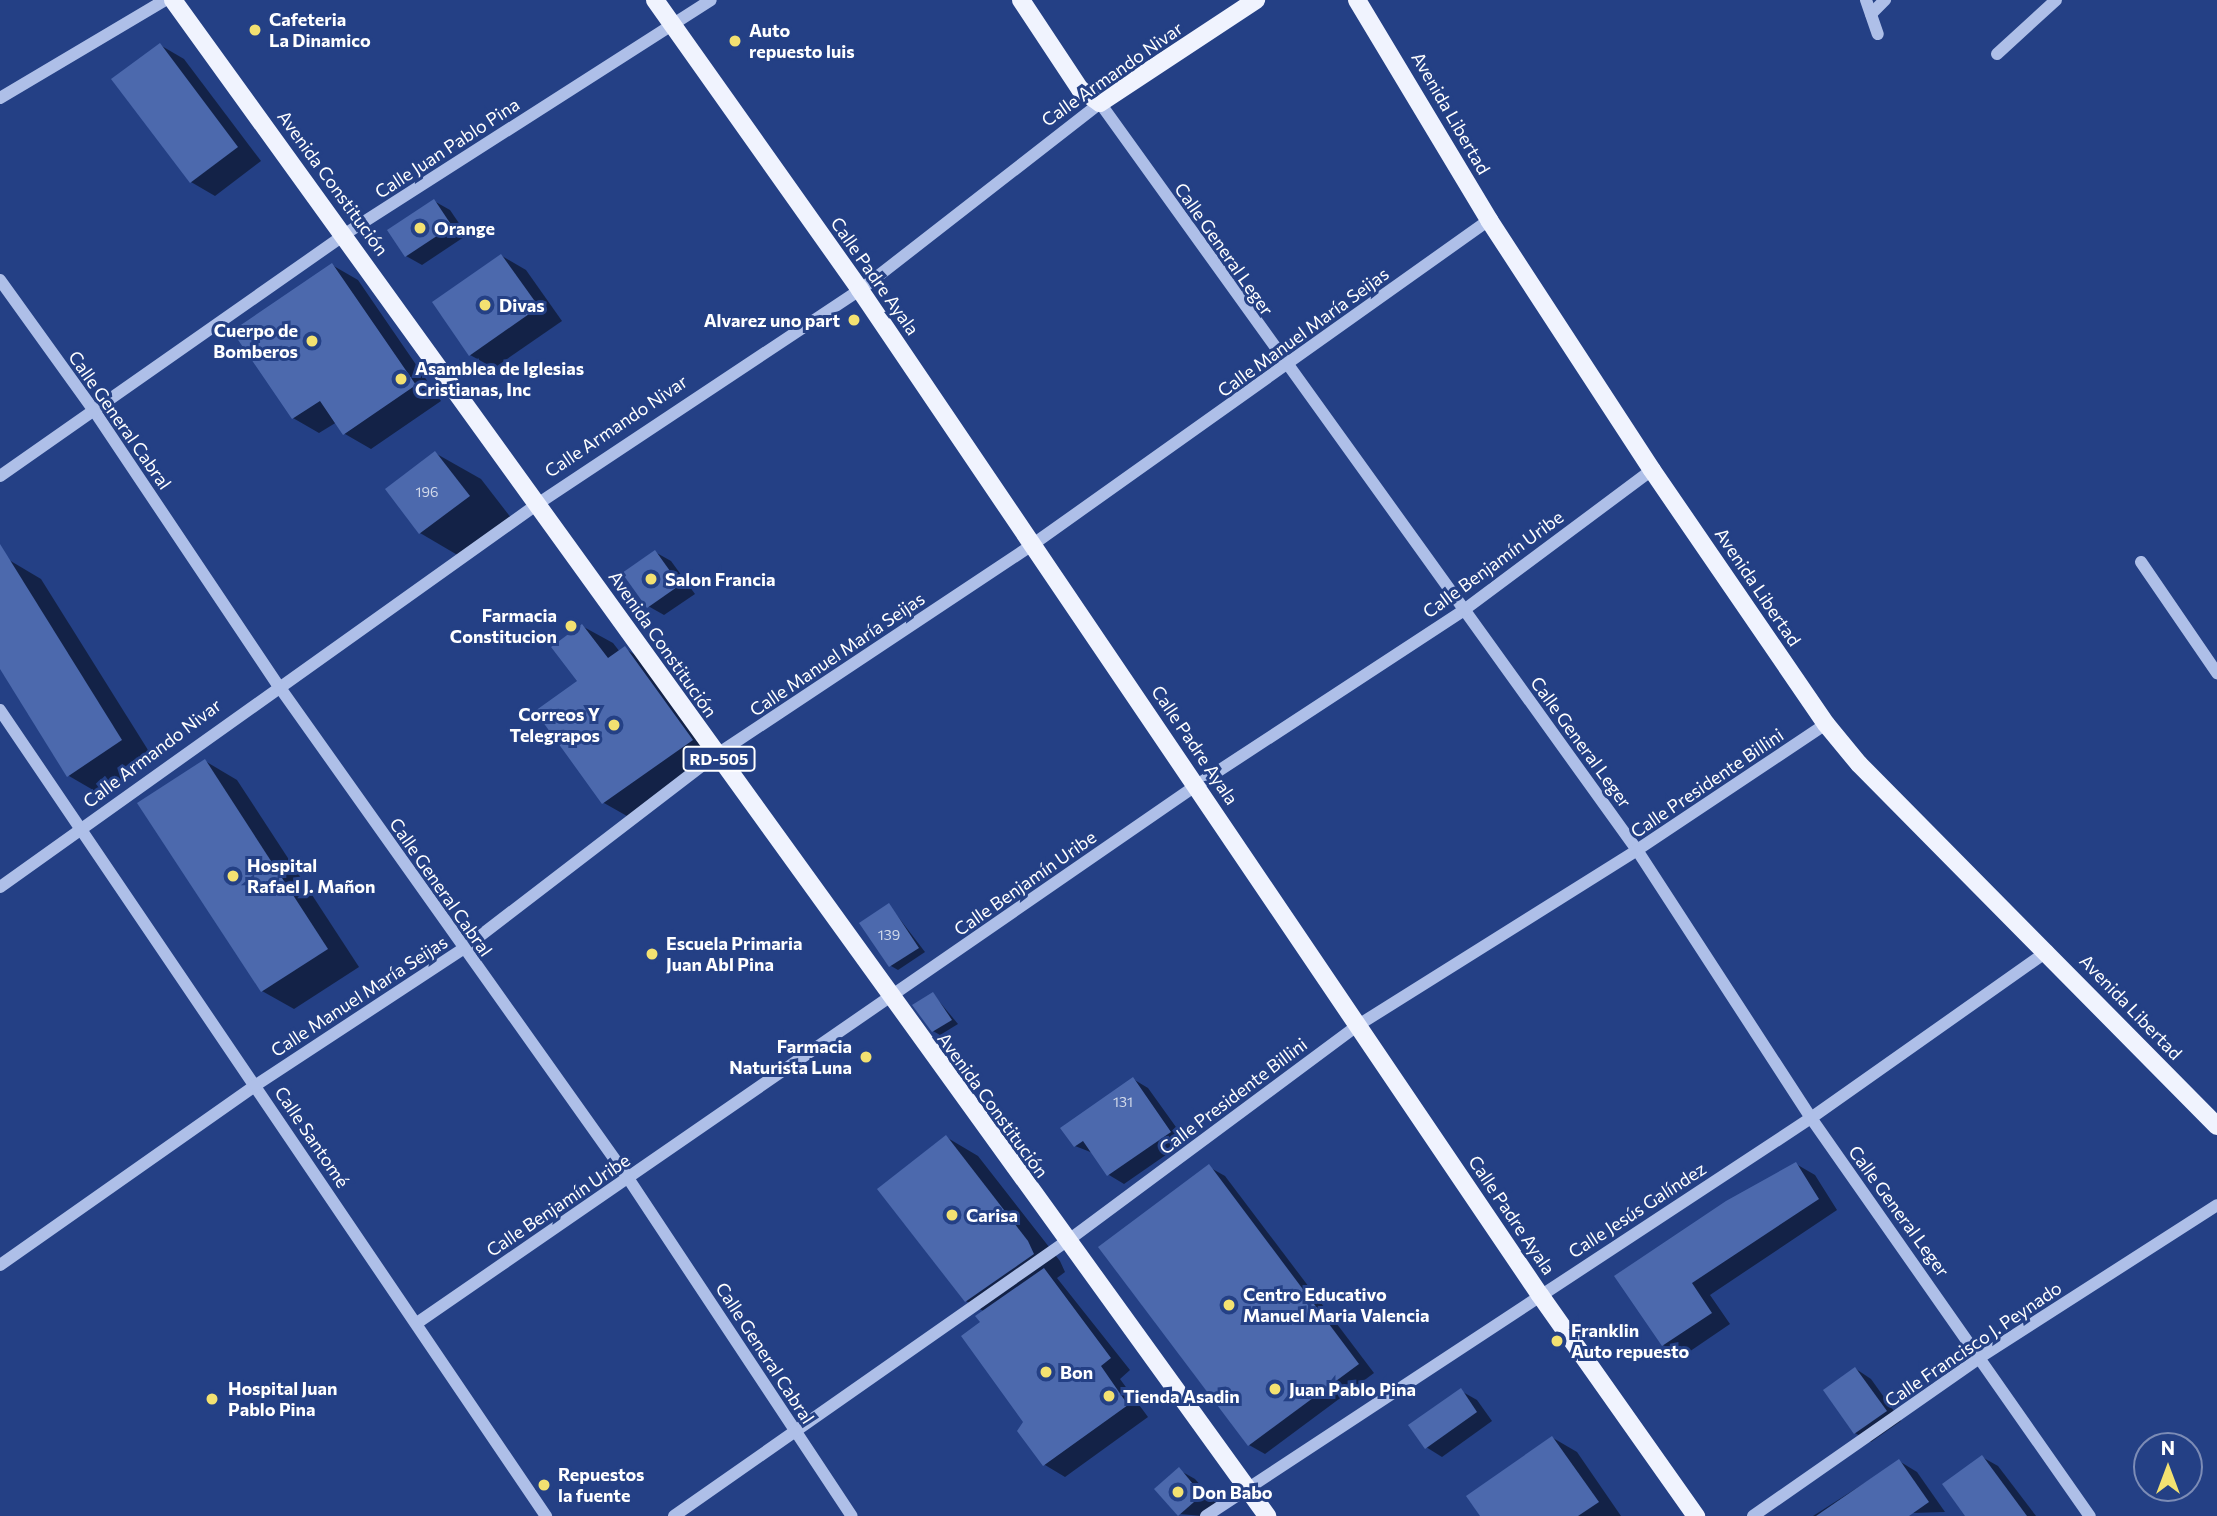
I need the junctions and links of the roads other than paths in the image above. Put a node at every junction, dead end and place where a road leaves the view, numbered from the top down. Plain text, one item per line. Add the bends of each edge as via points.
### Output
1 (165, 0) edge
2 (173, 0) edge
3 (655, 0) edge
4 (711, 0) edge
5 (1021, 0) edge
6 (1256, 0) edge
7 (1357, 0) edge
8 (1866, 0) edge
9 (1885, 0) edge
10 (2056, 0) edge
11 (1871, 13) junction
12 (672, 26) junction
13 (1878, 34) dead end
14 (1997, 54) dead end
15 (0, 98) edge
16 (1100, 103) junction
17 (1489, 220) junction
18 (345, 234) junction
19 (0, 280) edge
20 (860, 290) junction
21 (1286, 366) junction
22 (95, 412) junction
23 (1652, 470) junction
24 (0, 476) edge
25 (538, 503) junction
26 (1032, 545) junction
27 (2141, 562) dead end
28 (1464, 610) junction
29 (2217, 673) edge
30 (278, 685) junction
31 (0, 710) edge
32 (1826, 724) junction
33 (716, 755) junction
34 (1197, 785) junction
35 (83, 831) junction
36 (1637, 850) junction
37 (0, 887) edge
38 (463, 949) junction
39 (2048, 951) junction
40 (890, 998) junction
41 (1360, 1024) junction
42 (256, 1085) junction
43 (1811, 1118) junction
44 (2217, 1125) edge
45 (628, 1178) junction
46 (2217, 1205) edge
47 (1066, 1242) junction
48 (0, 1265) edge
49 (1540, 1295) junction
50 (417, 1323) junction
51 (1982, 1356) junction
52 (796, 1433) junction
53 (1247, 1487) junction
54 (546, 1516) edge
55 (674, 1516) edge
56 (852, 1516) edge
57 (1206, 1516) edge
58 (1267, 1516) edge
59 (1696, 1516) edge
60 (1753, 1516) edge
61 (2090, 1516) edge

1 - 15 street
2 - 18 main road, Avenida Constitución / RD-505
3 - 12 main road, Calle Padre Ayala
4 - 12 street, Calle Juan Pablo Pina
5 - 16 main road via 1080,89
6 - 16 main road, Calle Armando Nivar
7 - 17 main road, Avenida Libertad
8 - 11 street
9 - 11 street
10 - 14 street
11 - 13 street
12 - 18 street, Calle Juan Pablo Pina
12 - 20 main road, Calle Padre Ayala
16 - 20 street, Calle Armando Nivar
16 - 21 street, Calle General Leger
17 - 21 street, Calle Manuel María Seijas
17 - 23 main road, Avenida Libertad
18 - 22 street, Calle Juan Pablo Pina
18 - 25 main road, Avenida Constitución / RD-505
19 - 22 street, Calle General Cabral
20 - 25 street, Calle Armando Nivar
20 - 26 main road, Calle Padre Ayala
21 - 26 street, Calle Manuel María Seijas
21 - 28 street, Calle General Leger
22 - 24 street, Calle Juan Pablo Pina
22 - 30 street, Calle General Cabral
23 - 28 street, Calle Benjamín Uribe
23 - 32 main road, Avenida Libertad
25 - 30 street, Calle Armando Nivar
25 - 33 main road, Avenida Constitución / RD-505
26 - 33 street, Calle Manuel María Seijas
26 - 34 main road, Calle Padre Ayala
27 - 29 street
28 - 34 street, Calle Benjamín Uribe
28 - 36 street, Calle General Leger
30 - 35 street, Calle Armando Nivar
30 - 38 street, Calle General Cabral
31 - 35 street, Calle Santomé
32 - 36 street, Calle Presidente Billini
32 - 39 main road, Avenida Libertad via 1859,764
33 - 38 street, Calle Manuel María Seijas
33 - 40 main road, Avenida Constitución / RD-505
34 - 40 street, Calle Benjamín Uribe
34 - 41 main road, Calle Padre Ayala
35 - 37 street, Calle Armando Nivar
35 - 42 street, Calle Santomé
36 - 41 street, Calle Presidente Billini
36 - 43 street, Calle General Leger
38 - 42 street, Calle Manuel María Seijas
38 - 45 street, Calle General Cabral
39 - 43 street, Calle Jesús Galíndez
39 - 44 main road, Avenida Libertad
40 - 45 street, Calle Benjamín Uribe
40 - 47 main road, Avenida Constitución / RD-505
41 - 47 street, Calle Presidente Billini
41 - 49 main road, Calle Padre Ayala
42 - 48 street, Calle Manuel María Seijas
42 - 50 street, Calle Santomé
43 - 49 street, Calle Jesús Galíndez
43 - 51 street, Calle General Leger
45 - 50 street, Calle Benjamín Uribe
45 - 52 street, Calle General Cabral
46 - 51 street, Calle Francisco J. Peynado
47 - 52 street, Calle Presidente Billini
47 - 53 main road, Avenida Constitución / RD-505
49 - 53 street, Calle Jesús Galíndez
49 - 59 main road, Calle Padre Ayala
50 - 54 street, Calle Santomé
51 - 60 street, Calle Francisco J. Peynado
51 - 61 street, Calle General Leger
52 - 55 street, Calle Presidente Billini
52 - 56 street, Calle General Cabral
53 - 57 street, Calle Jesús Galíndez
53 - 58 main road, Avenida Constitución / RD-505

